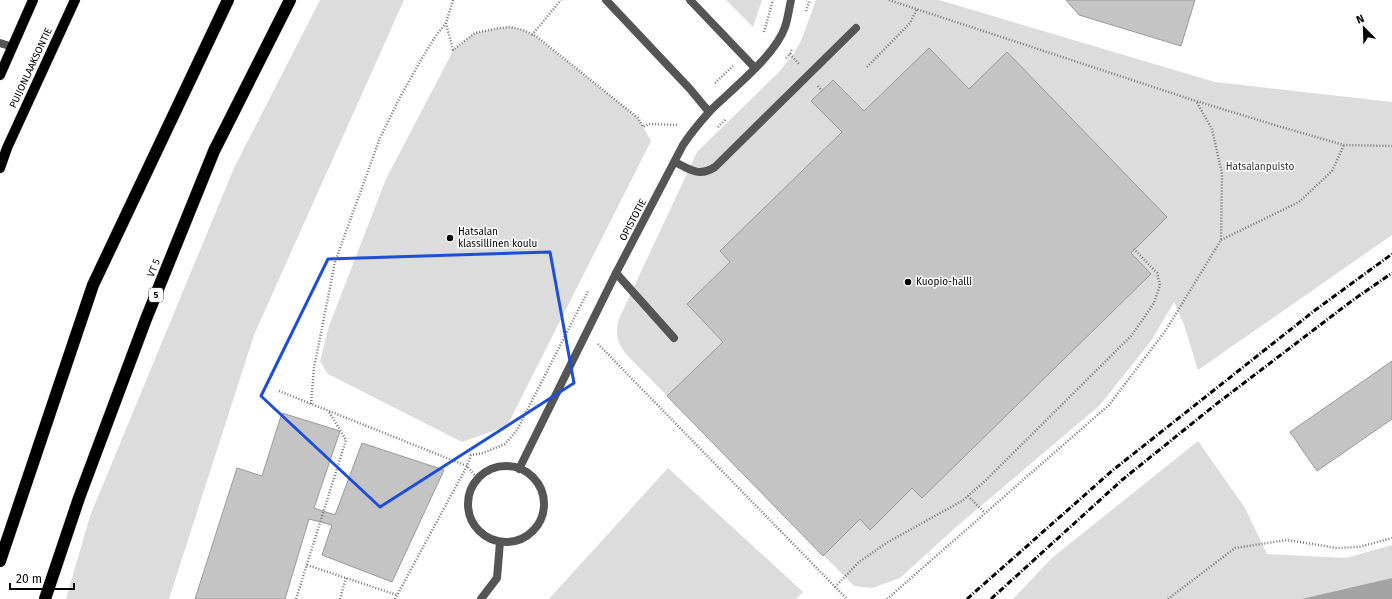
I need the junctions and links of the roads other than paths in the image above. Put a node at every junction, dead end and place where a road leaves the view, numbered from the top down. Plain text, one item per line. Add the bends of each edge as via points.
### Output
1 (33, 0) edge
2 (75, 0) edge
3 (228, 0) edge
4 (290, 0) edge
5 (606, 0) edge
6 (690, 0) edge
7 (791, 0) edge
8 (856, 28) dead end
9 (0, 43) edge
10 (12, 47) junction
11 (755, 68) junction
12 (0, 75) edge
13 (709, 112) junction
14 (675, 162) junction
15 (0, 168) edge
16 (616, 272) junction
17 (674, 338) dead end
18 (519, 469) junction
19 (500, 542) junction
20 (0, 561) edge
21 (45, 599) edge
22 (481, 599) edge

1 - 10 main road
2 - 15 main road, PUIJONLAAKSONTIE
3 - 20 highway via 93,284
4 - 21 highway, VT 5 / 5 via 211,159 146,319 87,476
5 - 13 street
6 - 11 street
7 - 11 street, OPISTOTIE via 785,28 775,46
8 - 14 street via 715,167 707,172 697,172
9 - 10 street
10 - 12 main road
11 - 13 street, OPISTOTIE
13 - 14 street, OPISTOTIE via 683,145
14 - 16 street, OPISTOTIE
16 - 17 street
16 - 18 street, OPISTOTIE
18 - 19 street via 530,475 538,485 543,496 544,508 534,530 524,538
18 - 19 street via 508,467 486,472 471,489 468,500 468,512 472,522 480,532
19 - 22 street via 497,578

